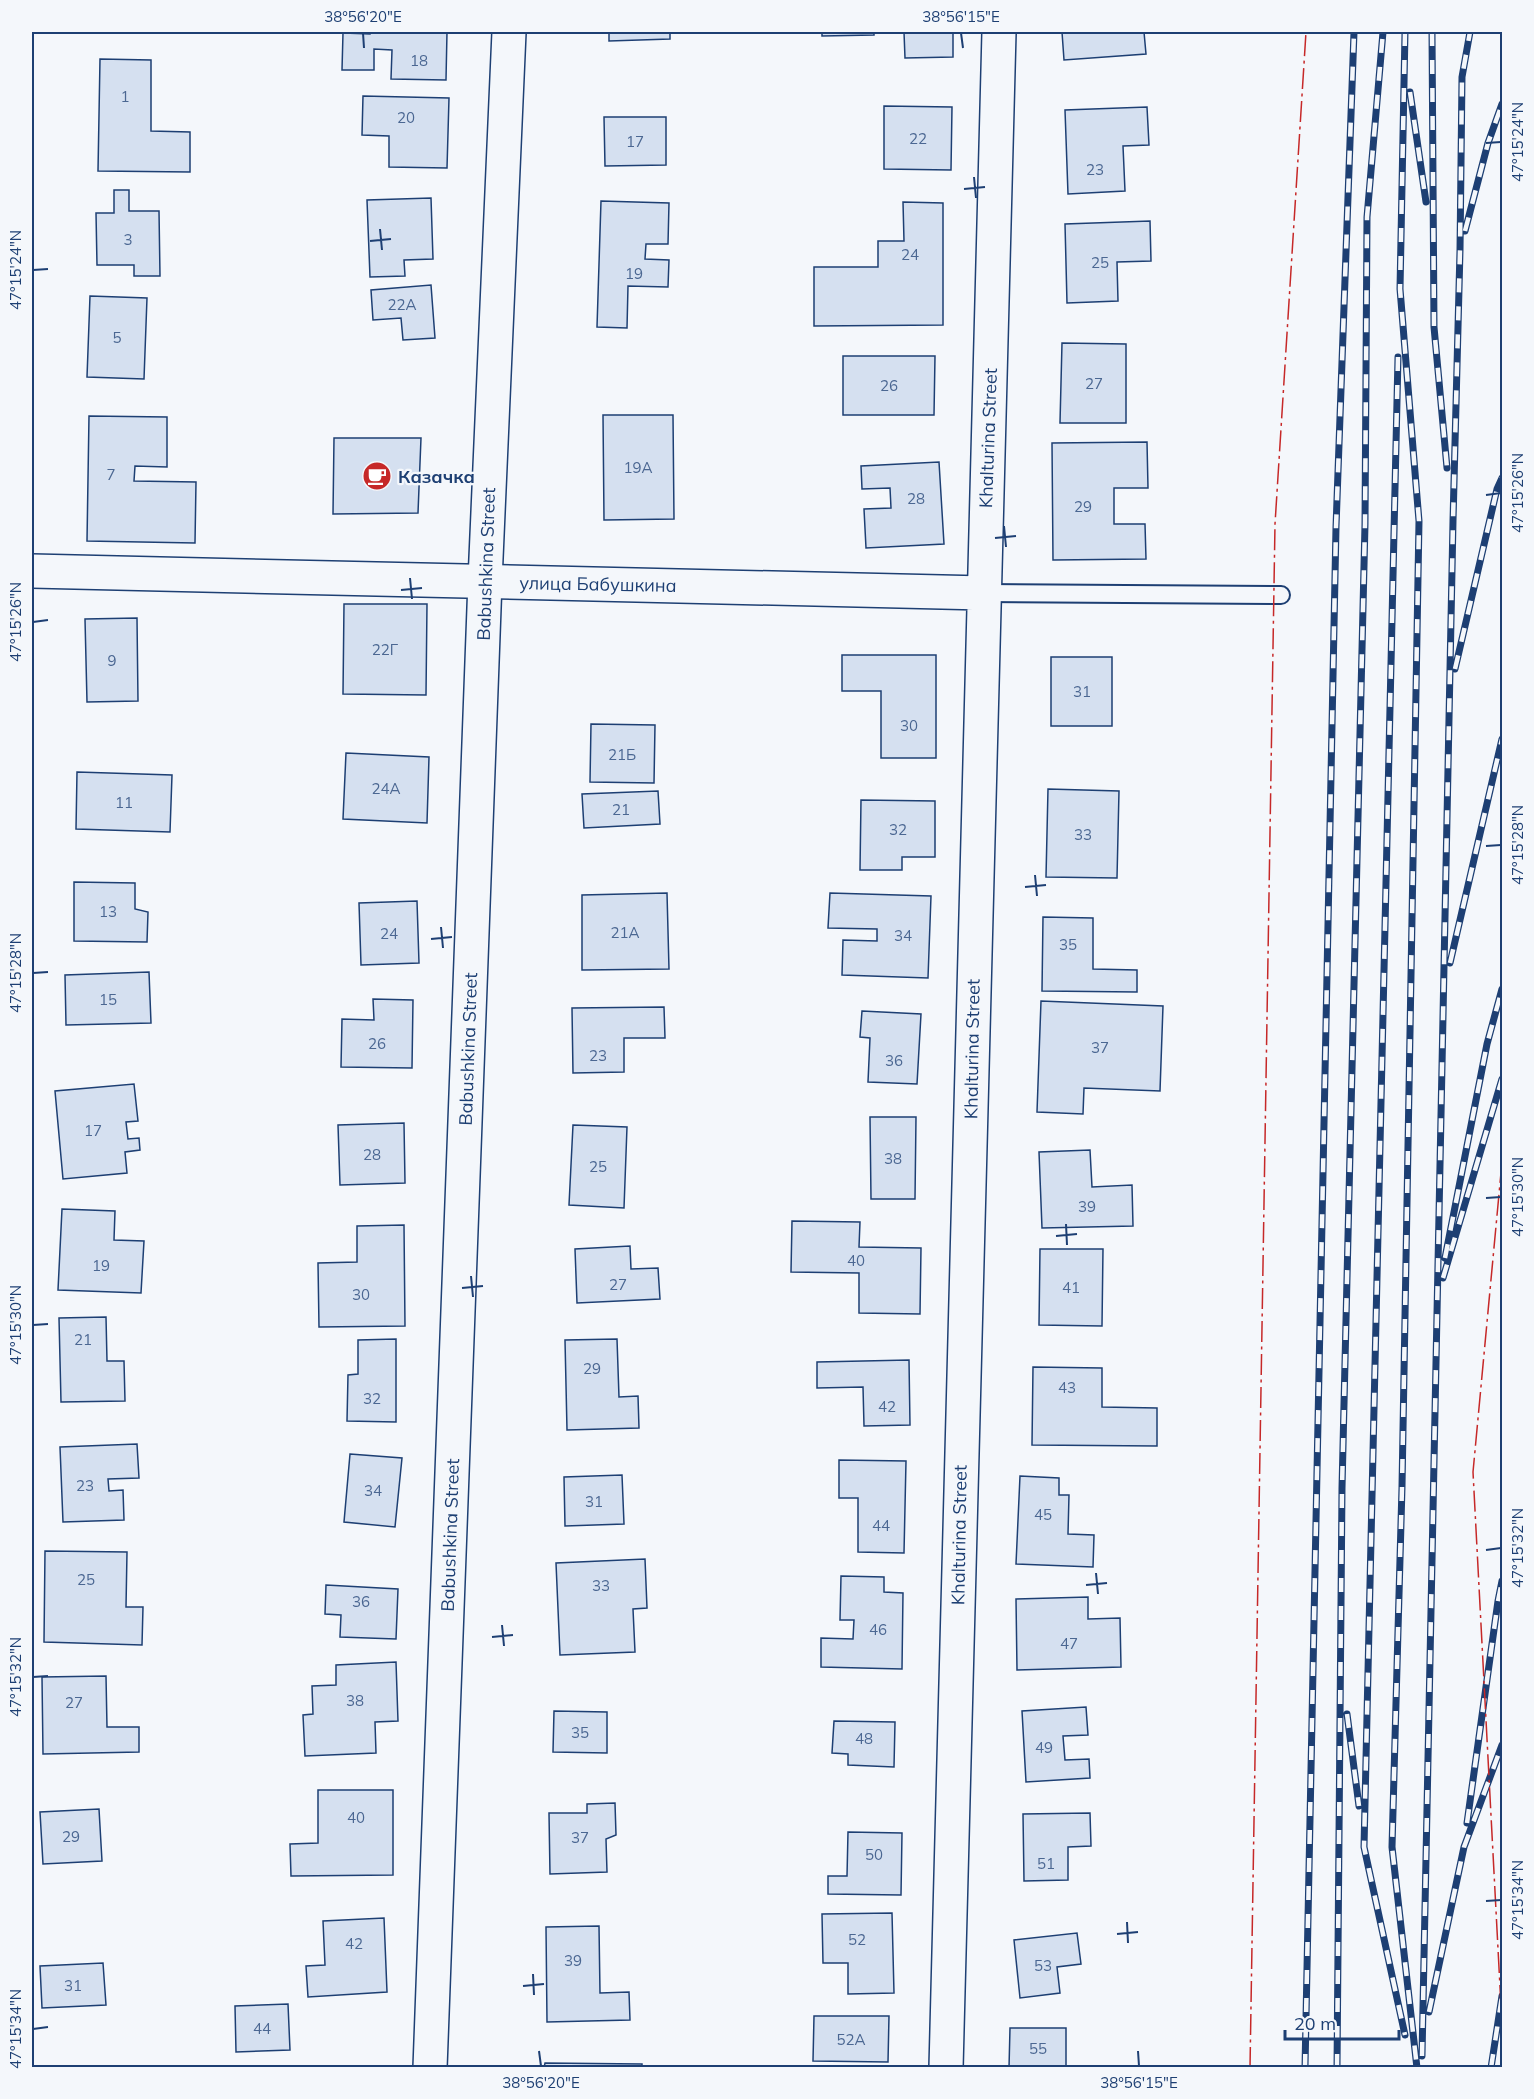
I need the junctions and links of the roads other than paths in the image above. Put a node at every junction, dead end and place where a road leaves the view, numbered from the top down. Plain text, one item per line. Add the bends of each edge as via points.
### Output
1 (509, 32) edge
2 (999, 32) edge
3 (32, 571) edge
4 (485, 581) junction
5 (984, 594) junction
6 (1281, 595) dead end
7 (430, 2067) edge
8 (946, 2067) edge

1 - 4 street, Babushkina Street
2 - 5 street, Khalturina Street
3 - 4 street, улица Бабушкина
4 - 5 street, улица Бабушкина
4 - 7 street, Babushkina Street
5 - 6 lane
5 - 8 street, Khalturina Street

